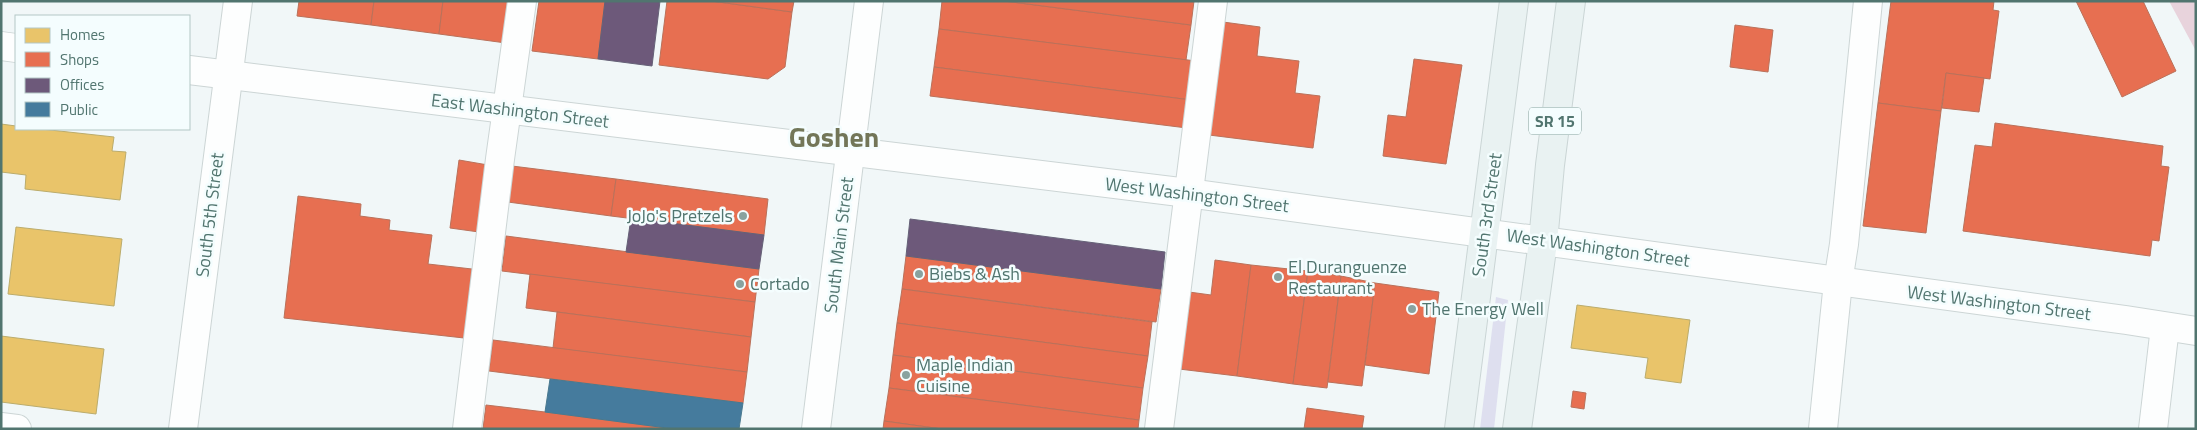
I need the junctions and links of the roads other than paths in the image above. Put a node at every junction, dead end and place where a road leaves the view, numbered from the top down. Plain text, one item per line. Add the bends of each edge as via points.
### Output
1 (238, 1) edge
2 (522, 1) edge
3 (869, 1) edge
4 (1213, 1) edge
5 (1514, 1) edge
6 (1571, 1) edge
7 (1868, 1) edge
8 (1, 46) edge
9 (15, 48) edge
10 (190, 70) edge
11 (228, 75) junction
12 (508, 110) junction
13 (851, 153) junction
14 (1188, 193) junction
15 (1483, 232) junction
16 (1543, 242) junction
17 (1838, 282) junction
18 (2165, 327) junction
19 (2196, 331) edge
20 (1, 427) edge
21 (17, 429) edge
22 (183, 429) edge
23 (467, 429) edge
24 (816, 429) edge
25 (1159, 429) edge
26 (1459, 429) edge
27 (1517, 429) edge
28 (1823, 429) edge
29 (2153, 429) edge

1 - 11 street, South 5th Street
2 - 12 street
3 - 13 street, South Main Street
4 - 14 street
5 - 15 main road, South 3rd Street
6 - 16 main road, SR 15
7 - 17 street
8 - 9 street
10 - 11 street, East Washington Street
11 - 12 street, East Washington Street
11 - 22 street, South 5th Street
12 - 13 street, East Washington Street
12 - 23 street
13 - 14 street, West Washington Street
13 - 24 street, South Main Street
14 - 15 street, West Washington Street
14 - 25 street
15 - 16 street, West Washington Street
15 - 26 main road, South 3rd Street
16 - 17 street, West Washington Street
16 - 27 main road, SR 15
17 - 18 street, West Washington Street
17 - 28 street
18 - 19 street, West Washington Street
18 - 29 street
20 - 21 street

